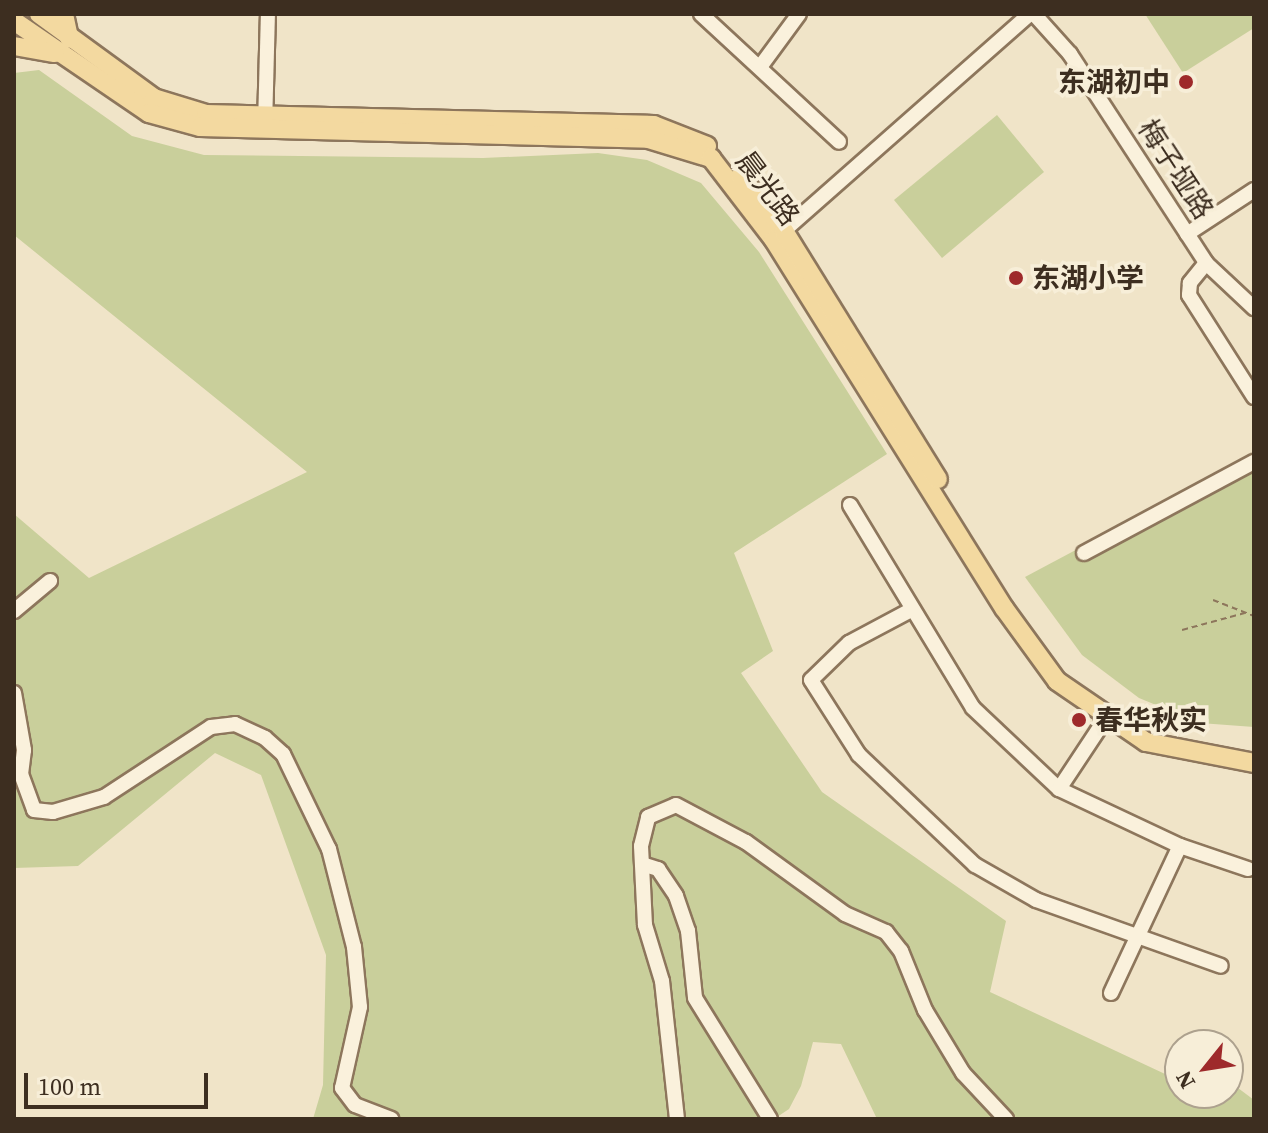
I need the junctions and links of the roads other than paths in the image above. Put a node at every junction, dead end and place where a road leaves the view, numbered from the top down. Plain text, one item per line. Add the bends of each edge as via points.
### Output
1 (39, 14) edge
2 (64, 14) edge
3 (268, 14) edge
4 (701, 14) edge
5 (799, 14) edge
6 (1032, 14) edge
7 (14, 21) edge
8 (14, 46) edge
9 (68, 48) junction
10 (760, 67) junction
11 (265, 122) junction
12 (839, 142) dead end
13 (1254, 190) edge
14 (1187, 234) junction
15 (779, 236) junction
16 (1206, 263) junction
17 (1254, 308) edge
18 (1254, 397) edge
19 (1254, 462) edge
20 (850, 505) dead end
21 (1084, 553) dead end
22 (50, 581) dead end
23 (911, 610) junction
24 (14, 611) edge
25 (14, 693) edge
26 (1106, 718) junction
27 (1254, 753) edge
28 (1254, 763) edge
29 (1059, 789) junction
30 (1180, 846) junction
31 (645, 865) junction
32 (1248, 869) dead end
33 (1136, 936) junction
34 (1221, 966) dead end
35 (1111, 993) dead end
36 (391, 1119) edge
37 (677, 1119) edge
38 (770, 1119) edge
39 (1006, 1119) edge

1 - 9 main road, 晨光路
2 - 9 main road
3 - 11 street
4 - 10 street
5 - 10 street
6 - 14 street, 梅子垭路 via 1070,54
6 - 15 street
7 - 9 main road, 晨光路
8 - 9 main road
9 - 11 main road, 晨光路 via 154,98 206,114
10 - 12 street
11 - 15 main road, 晨光路 via 654,125 719,150
13 - 14 street
14 - 16 street, 梅子垭路
15 - 26 main road, 晨光路 via 1004,608 1057,681
15 - 27 main road, 晨光路 via 1066,675 1151,732 1203,747
16 - 17 street, 梅子垭路
16 - 18 street via 1190,283 1189,295
19 - 21 street
20 - 23 street
22 - 24 street
23 - 29 street via 973,708
23 - 33 street via 849,643 811,680 859,755 975,865 1036,900
25 - 36 street via 24,750 21,774 34,810 53,812 104,797 211,727 235,724 265,738 283,754 329,849 354,947 360,1007 342,1088 355,1105
26 - 28 main road, 晨光路 via 1146,742
26 - 29 street
29 - 30 street
30 - 32 street
30 - 33 street
31 - 37 street via 645,925 662,981
31 - 38 street via 658,869 676,896 688,931 695,998
31 - 39 street via 641,846 648,817 676,805 735,835 845,914 886,932 901,951 925,1010 963,1073
33 - 34 street
33 - 35 street

